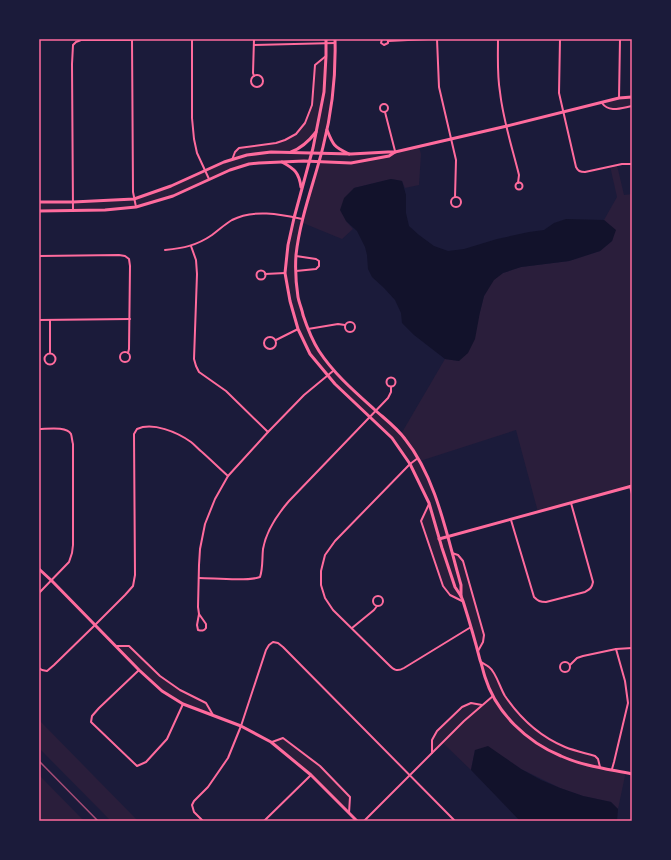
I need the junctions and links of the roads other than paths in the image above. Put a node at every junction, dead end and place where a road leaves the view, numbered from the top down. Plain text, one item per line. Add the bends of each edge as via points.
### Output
1 (132, 39) edge
2 (192, 39) edge
3 (254, 39) edge
4 (326, 39) edge
5 (335, 39) edge
6 (382, 39) edge
7 (428, 39) edge
8 (437, 39) edge
9 (498, 39) edge
10 (560, 39) edge
11 (620, 39) edge
12 (388, 40) edge
13 (326, 44) junction
14 (335, 44) junction
15 (254, 45) junction
16 (326, 56) junction
17 (254, 76) junction
18 (632, 97) edge
19 (619, 98) junction
20 (602, 103) junction
21 (632, 106) edge
22 (385, 112) junction
23 (564, 112) junction
24 (507, 126) junction
25 (317, 130) junction
26 (327, 130) junction
27 (451, 140) junction
28 (395, 152) junction
29 (288, 153) junction
30 (311, 153) junction
31 (321, 153) junction
32 (351, 154) junction
33 (232, 160) junction
34 (280, 161) junction
35 (309, 161) junction
36 (318, 162) junction
37 (632, 164) edge
38 (205, 170) junction
39 (209, 179) junction
40 (518, 182) dead end
41 (302, 189) junction
42 (455, 197) junction
43 (134, 199) junction
44 (39, 202) edge
45 (73, 202) junction
46 (136, 207) junction
47 (39, 211) edge
48 (73, 211) junction
49 (294, 218) junction
50 (302, 219) junction
51 (192, 246) junction
52 (165, 250) dead end
53 (39, 256) edge
54 (296, 256) junction
55 (296, 271) junction
56 (285, 273) junction
57 (265, 274) junction
58 (130, 319) junction
59 (39, 320) edge
60 (50, 320) junction
61 (345, 325) junction
62 (298, 329) junction
63 (308, 329) junction
64 (276, 340) junction
65 (128, 353) junction
66 (50, 354) junction
67 (334, 370) junction
68 (327, 376) junction
69 (391, 387) junction
70 (376, 411) junction
71 (370, 417) junction
72 (39, 429) edge
73 (268, 432) junction
74 (418, 458) junction
75 (410, 464) junction
76 (228, 476) junction
77 (631, 486) edge
78 (632, 494) edge
79 (429, 503) junction
80 (571, 503) junction
81 (511, 520) junction
82 (448, 537) junction
83 (439, 539) junction
84 (452, 552) junction
85 (39, 569) edge
86 (199, 578) junction
87 (52, 581) junction
88 (39, 593) edge
89 (461, 596) junction
90 (463, 601) junction
91 (377, 606) junction
92 (200, 614) junction
93 (96, 625) junction
94 (471, 627) junction
95 (352, 628) junction
96 (116, 646) junction
97 (632, 648) edge
98 (616, 649) junction
99 (478, 651) junction
100 (481, 662) junction
101 (570, 665) junction
102 (39, 668) edge
103 (139, 670) junction
104 (493, 696) junction
105 (183, 704) junction
106 (482, 705) junction
107 (214, 716) junction
108 (241, 726) junction
109 (271, 742) junction
110 (432, 753) junction
111 (600, 767) junction
112 (612, 769) junction
113 (632, 774) edge
114 (311, 775) junction
115 (410, 775) junction
116 (349, 813) junction
117 (202, 821) edge
118 (264, 821) edge
119 (357, 821) edge
120 (364, 821) edge
121 (454, 821) edge

1 - 43 street
1 - 45 street via 81,40 73,45
2 - 38 street via 193,130 197,153
3 - 15 street
4 - 13 street
5 - 14 street
6 - 12 street via 383,45 387,44
7 - 12 street
8 - 27 street via 439,87
9 - 24 street via 500,92
10 - 23 street via 559,93
11 - 19 street
13 - 14 street
13 - 15 street
13 - 16 street
14 - 26 street via 333,90
15 - 17 street
16 - 25 street via 324,92
16 - 33 street via 315,65 312,105 305,123 296,134 276,143 239,148
17 - 17 street via 251,80 253,85 261,85 261,76
18 - 19 street
19 - 20 street
20 - 21 street via 613,110
20 - 23 street
22 - 22 street via 387,106 380,105 381,111
22 - 28 street
23 - 24 street
23 - 37 street via 578,170 585,172
24 - 27 street
24 - 40 street via 519,175
25 - 29 street via 304,146
25 - 30 street
26 - 31 street
26 - 32 street via 332,144
27 - 28 street
27 - 42 street via 456,160
28 - 32 street
28 - 36 street via 389,156 351,163
29 - 30 street
29 - 33 street via 259,153
30 - 31 street
30 - 35 street
31 - 32 street
31 - 36 street
33 - 38 street
34 - 35 street
34 - 39 street via 249,164
34 - 41 street via 297,172
35 - 36 street
35 - 41 street
36 - 50 street
38 - 39 street
38 - 43 street
39 - 46 street via 173,196
41 - 49 street
42 - 42 street via 451,200 452,204 457,206 461,200
43 - 45 street
43 - 46 street
44 - 45 street
45 - 48 street
46 - 48 street
47 - 48 street
49 - 50 street
49 - 51 street via 265,214 245,215 232,220
49 - 56 street
50 - 54 street
51 - 52 street
51 - 73 street via 197,274 194,359 196,366
53 - 58 street via 125,256 129,259 130,266
54 - 55 street
54 - 55 street via 316,259 319,266 316,269
55 - 63 street via 299,299
56 - 57 street
56 - 62 street
57 - 57 street via 259,271 256,277 262,280
58 - 60 street
58 - 65 street
59 - 60 street
60 - 66 street
61 - 61 street via 347,331 354,330 353,323 348,322
61 - 63 street
62 - 64 street
62 - 68 street via 310,354
63 - 67 street via 319,351
64 - 64 street via 268,337 265,345 273,348
65 - 65 street via 121,355 123,362 130,360
66 - 66 street via 46,354 44,360 50,364 55,358
67 - 68 street
67 - 70 street
68 - 71 street
68 - 73 street via 304,395
69 - 69 street via 396,382 392,378 386,382
69 - 70 street via 388,398
70 - 71 street
70 - 74 street via 406,439
71 - 75 street via 392,438
71 - 86 street via 280,512 266,539 260,577
72 - 87 street via 68,430 73,444 72,553 69,562
73 - 76 street
74 - 75 street
74 - 82 street via 428,477
75 - 79 street
75 - 95 street via 335,541 325,555 321,571 321,585 325,598 333,610
76 - 86 street via 205,524 200,549
76 - 93 street via 191,442 178,434 155,427 138,429 134,434 133,586
77 - 78 street
77 - 80 street
79 - 83 street
79 - 90 street via 421,521 431,551 444,586 450,595
80 - 81 street
80 - 81 street via 594,582 586,592 546,602 537,601
81 - 82 street
82 - 83 street
82 - 84 street
83 - 89 street via 455,587
84 - 89 street via 461,585
84 - 99 street via 464,561 484,635
85 - 87 street
86 - 92 street
87 - 88 street
87 - 93 street
89 - 90 street
90 - 94 street
91 - 91 street via 383,601 378,595 373,600
91 - 95 street
92 - 92 street via 197,628 202,631 206,624
93 - 96 street
93 - 102 street via 47,671
94 - 95 street via 400,670 392,668
94 - 99 street
96 - 103 street
96 - 107 street via 129,646 160,676 206,703
97 - 98 street
98 - 101 street via 583,656
98 - 112 street via 628,703
99 - 100 street
100 - 104 street
100 - 111 street via 493,671 505,696 536,730 566,747 595,756
101 - 101 street via 562,663 561,670 568,672
103 - 105 street via 162,691
103 - 105 street via 99,708 92,716 91,722 137,766 146,762 167,739
104 - 106 street
104 - 111 street via 506,716 540,746 562,757
105 - 107 street
106 - 110 street
106 - 110 street via 471,703 462,706 437,731 432,740
107 - 108 street
108 - 109 street
108 - 115 street via 266,650 273,642 278,643
108 - 117 street via 228,758 192,805 194,812
109 - 114 street
109 - 116 street via 283,738 320,766 350,797
110 - 115 street
111 - 112 street
112 - 113 street
114 - 116 street
114 - 118 street
115 - 120 street
115 - 121 street
116 - 119 street

